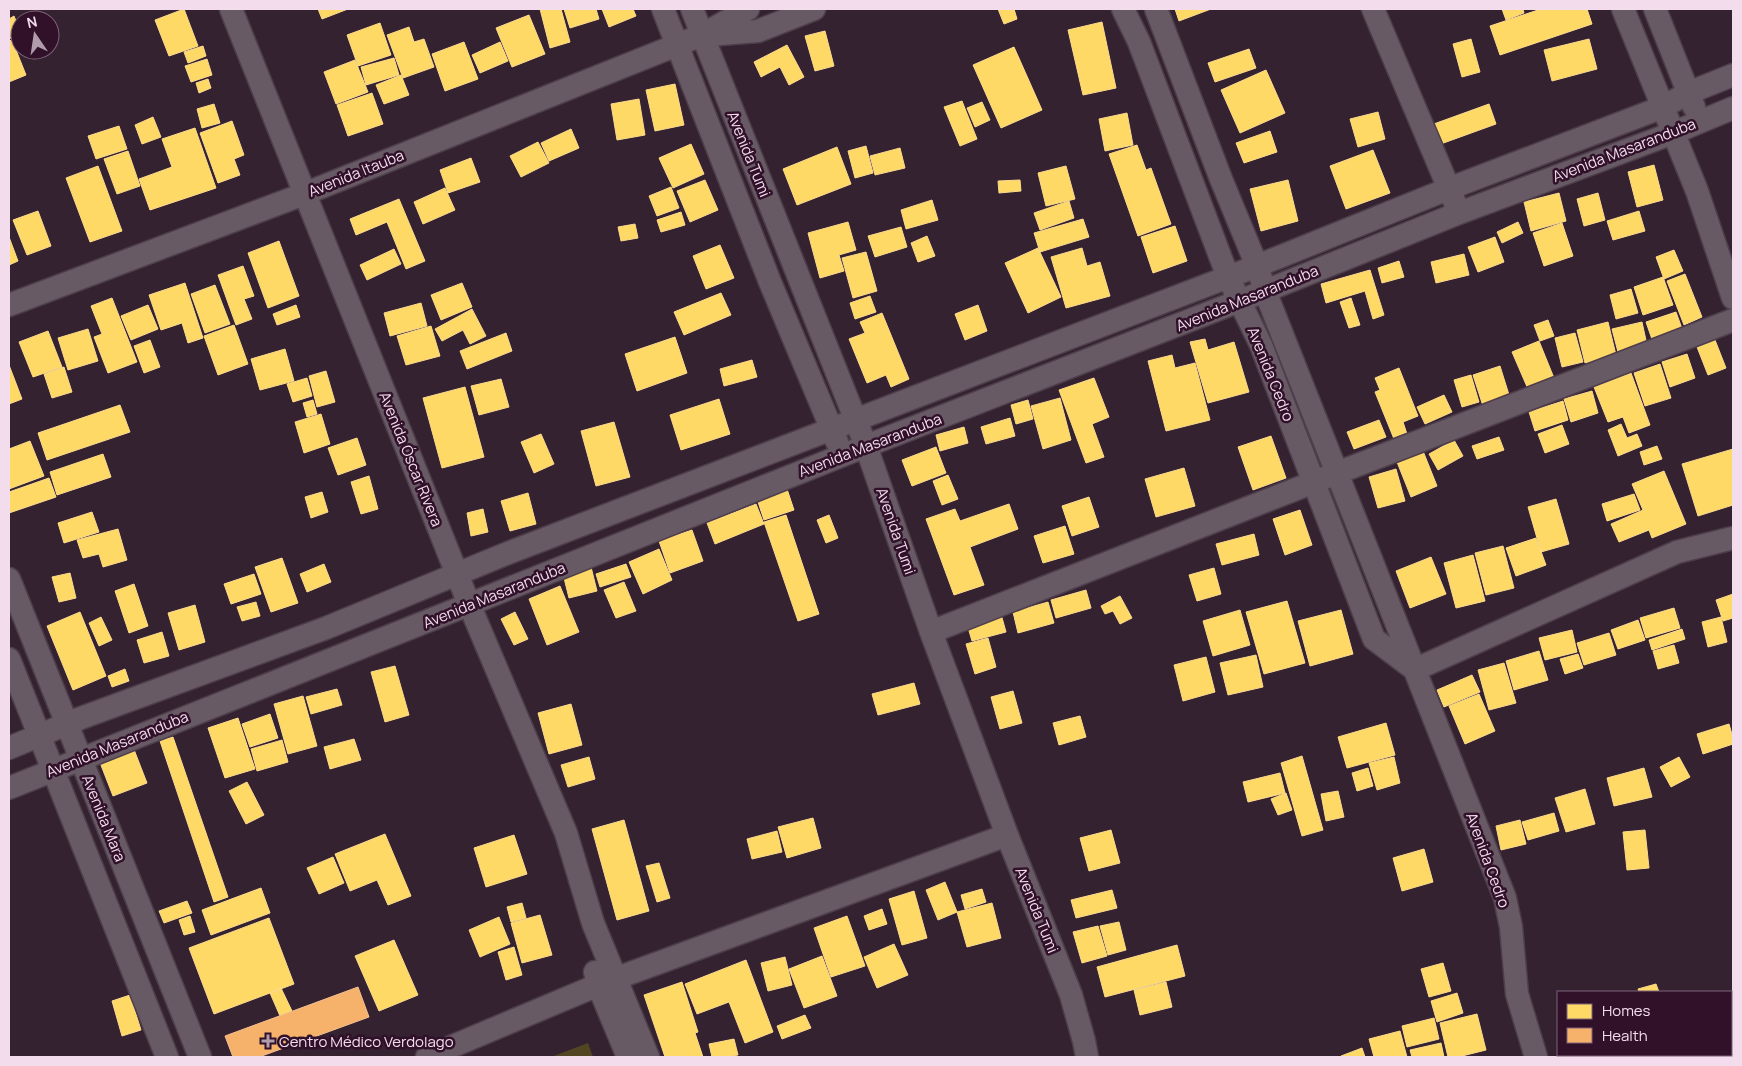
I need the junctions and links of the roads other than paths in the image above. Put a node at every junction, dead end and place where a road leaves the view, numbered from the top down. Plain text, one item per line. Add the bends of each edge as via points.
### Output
1 (231, 9) edge
2 (663, 9) edge
3 (692, 9) edge
4 (748, 9) edge
5 (814, 9) edge
6 (1122, 9) edge
7 (1156, 9) edge
8 (1373, 9) edge
9 (1623, 9) edge
10 (1655, 9) edge
11 (702, 35) junction
12 (677, 44) junction
13 (1733, 75) edge
14 (1688, 93) junction
15 (1663, 107) junction
16 (1733, 108) edge
17 (1702, 121) junction
18 (1673, 133) junction
19 (1448, 189) junction
20 (304, 194) junction
21 (1459, 213) junction
22 (1257, 266) junction
23 (1228, 277) junction
24 (1265, 291) junction
25 (1733, 298) edge
26 (1239, 301) junction
27 (9, 305) edge
28 (1733, 320) edge
29 (856, 420) junction
30 (832, 429) junction
31 (866, 446) junction
32 (842, 456) junction
33 (1337, 473) junction
34 (1314, 482) junction
35 (1733, 538) edge
36 (458, 574) junction
37 (9, 580) edge
38 (470, 604) junction
39 (931, 632) junction
40 (9, 659) edge
41 (1414, 670) junction
42 (66, 724) junction
43 (39, 735) junction
44 (9, 748) edge
45 (80, 759) junction
46 (53, 770) junction
47 (9, 788) edge
48 (1006, 834) junction
49 (606, 982) junction
50 (167, 1057) edge
51 (200, 1057) edge
52 (427, 1057) edge
53 (628, 1057) edge
54 (648, 1057) edge
55 (1087, 1057) edge
56 (1536, 1057) edge

1 - 20 street, Avenida Óscar Rivera
2 - 12 street, Avenida Tumi
3 - 11 street, Avenida Tumi
4 - 11 street, Avenida Itauba
5 - 11 street, Avenida Itauba via 758,31
6 - 23 street, Avenida Cedro via 1139,42
7 - 22 street, Avenida Cedro
8 - 19 street
9 - 15 street
10 - 14 street
11 - 12 street, Avenida Itauba
11 - 29 street, Avenida Tumi
12 - 20 street, Avenida Itauba
12 - 30 street, Avenida Tumi via 770,282
13 - 14 street
14 - 15 street
14 - 17 street
15 - 18 street
15 - 19 street
16 - 17 street, Avenida Masaranduba
17 - 18 street, Avenida Masaranduba
18 - 21 street, Avenida Masaranduba
18 - 25 street via 1697,191
19 - 21 street
19 - 22 street
20 - 27 street, Avenida Itauba
20 - 36 street, Avenida Óscar Rivera
21 - 24 street, Avenida Masaranduba
22 - 23 street
22 - 24 street, Avenida Cedro
23 - 26 street, Avenida Cedro
23 - 29 street
24 - 26 street, Avenida Masaranduba
24 - 33 street, Avenida Cedro
26 - 31 street, Avenida Masaranduba
26 - 34 street, Avenida Cedro via 1261,345
28 - 33 street
29 - 30 street
29 - 31 street, Avenida Tumi
30 - 32 street, Avenida Tumi
30 - 36 street
31 - 32 street, Avenida Masaranduba
31 - 39 street, Avenida Tumi
32 - 38 street, Avenida Masaranduba
33 - 34 street
33 - 41 street, Avenida Cedro
34 - 39 street
34 - 41 street, Avenida Cedro via 1374,639
35 - 41 street via 1677,552
36 - 38 street, Avenida Óscar Rivera
36 - 42 street via 326,628
37 - 42 street, Avenida Mara
38 - 45 street, Avenida Masaranduba
38 - 49 street, Avenida Óscar Rivera via 566,834 589,909 589,946
39 - 48 street, Avenida Tumi
40 - 43 street, Avenida Mara
41 - 56 street, Avenida Cedro via 1505,898 1511,927 1516,994
42 - 43 street
42 - 45 street, Avenida Mara
43 - 44 street
43 - 46 street, Avenida Mara
45 - 46 street, Avenida Masaranduba
45 - 51 street, Avenida Mara
46 - 47 street, Avenida Masaranduba
46 - 50 street, Avenida Mara
48 - 49 street
48 - 55 street, Avenida Tumi via 1071,995
49 - 52 street
49 - 53 street, Avenida Óscar Rivera
49 - 54 street, Avenida Óscar Rivera

